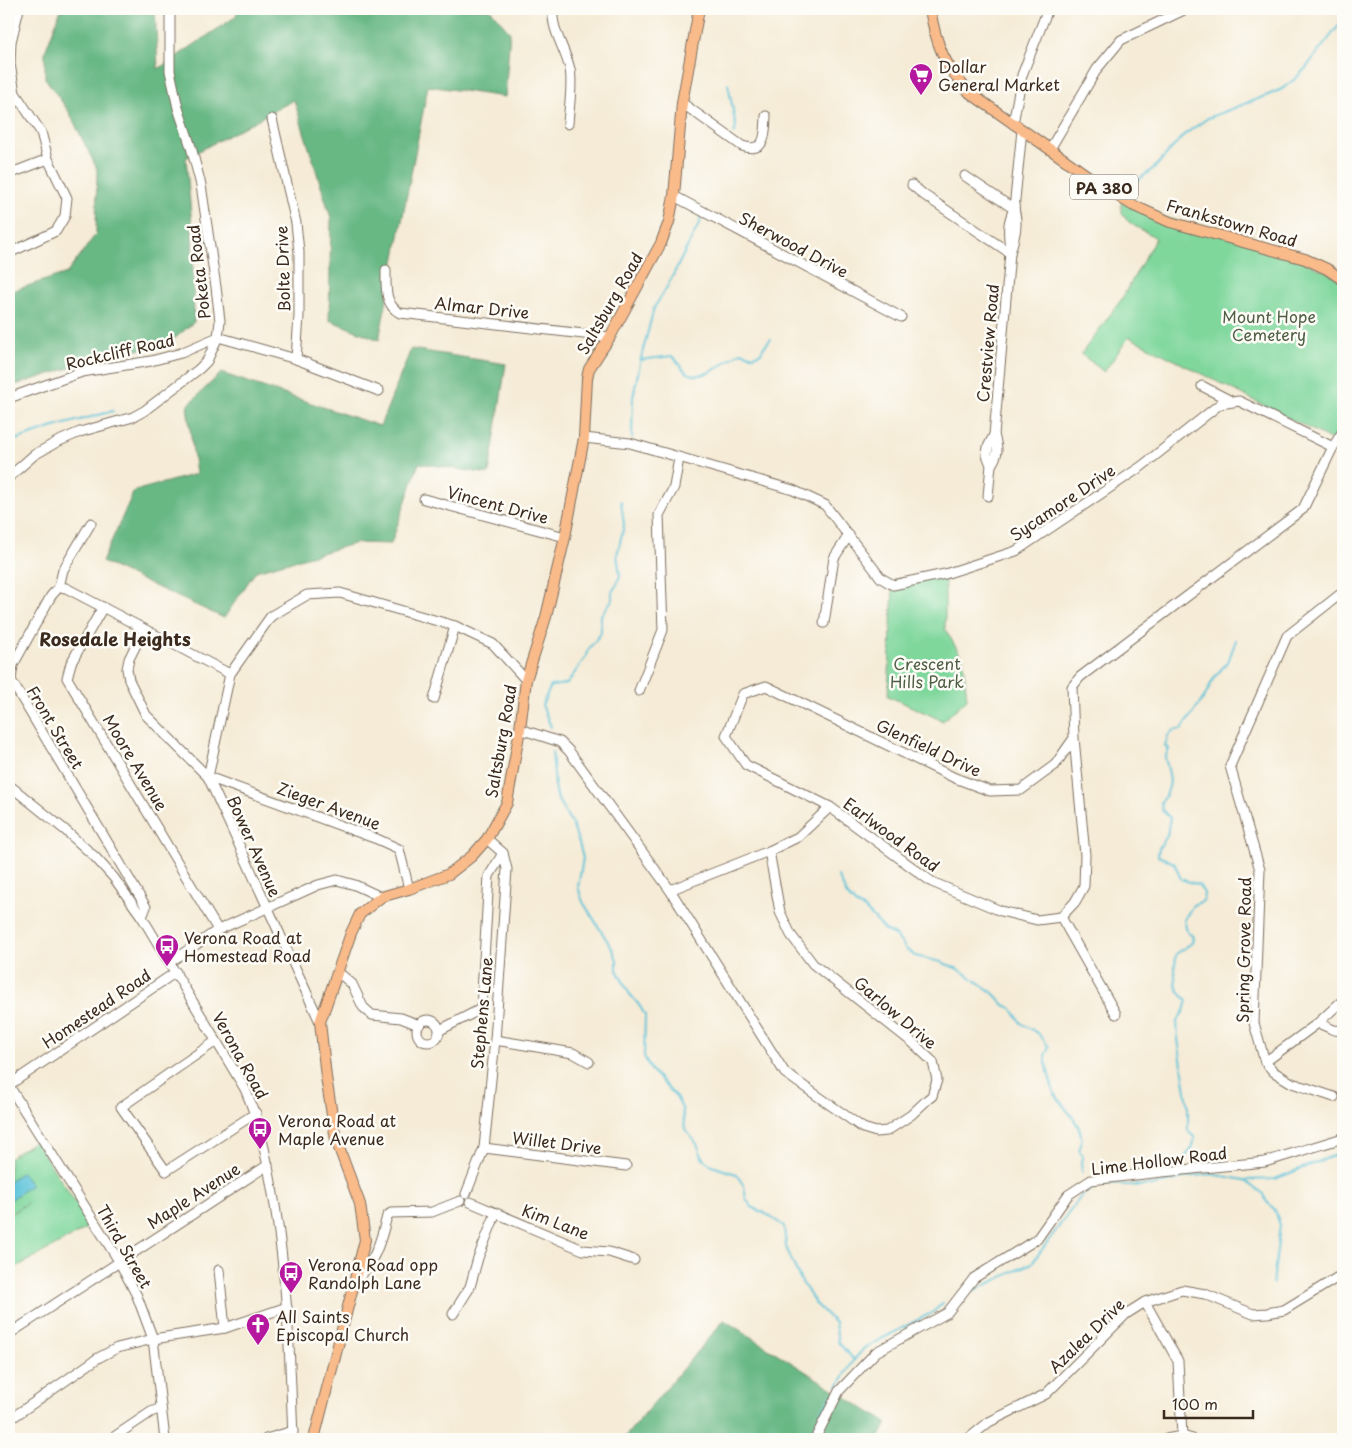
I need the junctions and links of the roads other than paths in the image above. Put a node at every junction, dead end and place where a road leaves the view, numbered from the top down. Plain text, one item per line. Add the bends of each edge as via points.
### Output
1 (19, 9) edge
2 (170, 9) edge
3 (552, 9) edge
4 (699, 9) edge
5 (930, 9) edge
6 (1048, 9) edge
7 (1186, 9) edge
8 (12, 94) edge
9 (682, 104) junction
10 (766, 116) dead end
11 (272, 119) dead end
12 (568, 124) dead end
13 (1018, 127) junction
14 (1050, 149) junction
15 (48, 159) junction
16 (9, 174) edge
17 (965, 176) dead end
18 (912, 185) dead end
19 (674, 196) junction
20 (1014, 209) junction
21 (9, 253) edge
22 (1010, 253) junction
23 (386, 270) dead end
24 (1343, 280) edge
25 (901, 317) dead end
26 (218, 337) junction
27 (610, 337) junction
28 (296, 359) junction
29 (1202, 386) dead end
30 (379, 391) dead end
31 (9, 398) edge
32 (1231, 402) junction
33 (1343, 431) edge
34 (584, 438) junction
35 (1333, 447) junction
36 (679, 458) junction
37 (9, 477) edge
38 (988, 496) dead end
39 (424, 499) dead end
40 (91, 523) dead end
41 (849, 535) junction
42 (565, 537) junction
43 (59, 587) junction
44 (1343, 592) edge
45 (103, 608) junction
46 (824, 623) dead end
47 (455, 626) junction
48 (144, 629) junction
49 (230, 674) junction
50 (526, 680) junction
51 (639, 691) dead end
52 (434, 699) dead end
53 (520, 729) junction
54 (1074, 738) junction
55 (208, 777) junction
56 (9, 785) edge
57 (830, 807) junction
58 (487, 838) junction
59 (769, 851) junction
60 (503, 853) junction
61 (409, 889) junction
62 (670, 890) junction
63 (381, 897) junction
64 (266, 907) junction
65 (142, 917) junction
66 (1061, 917) junction
67 (218, 930) junction
68 (170, 962) junction
69 (176, 972) junction
70 (338, 972) junction
71 (1343, 1000) edge
72 (1116, 1014) dead end
73 (320, 1022) junction
74 (1318, 1023) junction
75 (419, 1025) junction
76 (440, 1030) junction
77 (1343, 1031) edge
78 (495, 1040) junction
79 (216, 1041) junction
80 (589, 1062) dead end
81 (1265, 1062) junction
82 (9, 1086) edge
83 (1334, 1097) dead end
84 (256, 1113) junction
85 (1343, 1138) edge
86 (484, 1148) junction
87 (268, 1165) junction
88 (626, 1166) dead end
89 (465, 1199) junction
90 (496, 1213) junction
91 (634, 1260) dead end
92 (118, 1261) junction
93 (219, 1270) dead end
94 (1343, 1274) edge
95 (354, 1282) junction
96 (1144, 1302) junction
97 (287, 1307) junction
98 (453, 1314) dead end
99 (225, 1328) junction
100 (9, 1334) edge
101 (153, 1339) junction
102 (161, 1408) junction
103 (9, 1420) edge
104 (293, 1435) edge
105 (1182, 1436) junction
106 (111, 1439) edge
107 (165, 1439) edge
108 (266, 1439) edge
109 (314, 1439) edge
110 (815, 1439) edge
111 (968, 1439) edge
112 (1166, 1439) edge
113 (1193, 1439) edge

1 - 8 street via 11,42
2 - 26 street, Poketa Road via 170,71 201,185 220,321
3 - 12 street via 552,20 570,68
4 - 9 main road, Saltsburg Road
5 - 13 main road, Frankstown Road / PA 380 via 938,44 955,76 970,93
6 - 13 street, Crestview Road via 1022,75
7 - 14 street via 1120,40 1097,69
8 - 15 street via 41,132
9 - 10 street via 749,148 763,143
9 - 19 main road, Saltsburg Road
11 - 28 street, Bolte Drive via 296,223 299,252
13 - 14 main road, Frankstown Road / PA 380
13 - 20 street, Crestview Road
14 - 24 main road, Frankstown Road / PA 380 via 1105,188 1152,214 1190,228 1305,259
15 - 16 street
15 - 21 street via 67,198 65,216 56,231
17 - 20 street
18 - 22 street
19 - 25 street, Sherwood Drive
19 - 27 main road, Saltsburg Road via 661,243
20 - 22 street, Crestview Road via 1008,229
22 - 38 street, Crestview Road via 994,435 998,448 991,465
23 - 27 street, Almar Drive via 387,297 392,308 400,312
26 - 28 street
26 - 31 street, Rockcliff Road via 181,353 82,372
26 - 37 street, Poketa Road via 200,369 144,411 57,442 34,454
27 - 34 main road, Saltsburg Road via 589,369
28 - 30 street
29 - 32 street
32 - 35 street via 1239,401
32 - 41 street, Sycamore Drive via 1220,404 1142,466 1016,552 893,585 881,578
33 - 35 street
34 - 36 street, Sycamore Drive via 630,444
34 - 42 main road, Saltsburg Road
35 - 54 street via 1303,509 1080,677 1072,687
36 - 41 street, Sycamore Drive via 793,490 825,505
36 - 51 street via 674,487 659,515 663,630
39 - 42 street, Vincent Drive
40 - 43 street, Front Street via 63,570
41 - 46 street via 834,558
42 - 50 main road, Saltsburg Road via 546,617
43 - 45 street
43 - 65 street, Front Street via 13,665 11,680 146,908
44 - 81 street, Spring Grove Road via 1287,636 1230,766 1260,870 1254,1023
45 - 48 street
45 - 67 street, Moore Avenue via 71,663 68,678
47 - 49 street via 340,593 308,595 271,616
47 - 50 street via 493,644
47 - 52 street
48 - 49 street
48 - 55 street via 129,659 129,680 146,715
49 - 55 street
50 - 53 main road, Saltsburg Road
53 - 58 main road, Saltsburg Road via 507,803
53 - 62 street via 566,746
54 - 57 street, Glenfield Drive via 1055,765 1021,790 990,791 955,778 766,686 743,694 726,736 746,765
54 - 66 street via 1086,855 1084,886
55 - 61 street, Zieger Avenue via 399,849
55 - 64 street, Bower Avenue
56 - 65 street, Verona Road via 95,857
57 - 59 street, Earlwood Road via 798,837
57 - 66 street, Earlwood Road via 932,882 1001,911 1037,920
58 - 60 street
58 - 61 main road, Saltsburg Road via 472,856 449,874
59 - 62 street, Earlwood Road
59 - 62 street, Garlow Drive via 780,912 791,935 813,964 933,1062 937,1080 932,1096 888,1131 863,1128 785,1073
60 - 76 street via 489,876 481,1009
60 - 78 street, Stephens Lane via 507,869
61 - 63 main road, Saltsburg Road
63 - 64 street via 338,880
63 - 70 main road, Saltsburg Road via 360,914
64 - 67 street
64 - 73 street, Bower Avenue
65 - 68 street, Verona Road
66 - 72 street
67 - 68 street
68 - 69 street, Verona Road
69 - 79 street, Verona Road
69 - 82 street, Homestead Road
70 - 73 main road, Saltsburg Road
70 - 75 street via 352,984 363,1007 372,1015 401,1018
71 - 74 street
73 - 95 main road, Saltsburg Road via 336,1140 360,1204 365,1240
74 - 77 street
74 - 81 street
75 - 76 street via 429,1020
75 - 76 street via 417,1035 428,1043 436,1039
78 - 80 street via 573,1053
78 - 86 street, Stephens Lane
79 - 84 street, Verona Road
79 - 84 street via 121,1107 166,1171
81 - 83 street via 1292,1083
82 - 92 street, Third Street
84 - 87 street, Verona Road
85 - 110 street, Lime Hollow Road via 1265,1162 1091,1180 1068,1195 1037,1240 974,1278 947,1313 876,1352 839,1391
86 - 88 street, Willet Drive
86 - 89 street, Stephens Lane
87 - 92 street, Maple Avenue
87 - 97 street, Verona Road via 281,1235
89 - 90 street, Kim Lane
89 - 95 street via 432,1212 391,1213 386,1216 382,1238 370,1264
90 - 91 street, Kim Lane via 583,1250 609,1252
90 - 98 street via 470,1286
92 - 100 street, Maple Avenue
92 - 101 street, Third Street via 137,1296
93 - 99 street
94 - 96 street, Azalea Drive via 1284,1310 1267,1314 1254,1314 1205,1294 1182,1290
95 - 109 main road, Saltsburg Road
96 - 105 street via 1178,1362
96 - 111 street, Azalea Drive via 1126,1314 1046,1394 989,1422
97 - 99 street
97 - 104 street, Verona Road
99 - 101 street
101 - 102 street, Third Street
101 - 103 street via 118,1348 98,1358
102 - 106 street
102 - 107 street, Third Street
104 - 108 street
105 - 112 street
105 - 113 street

